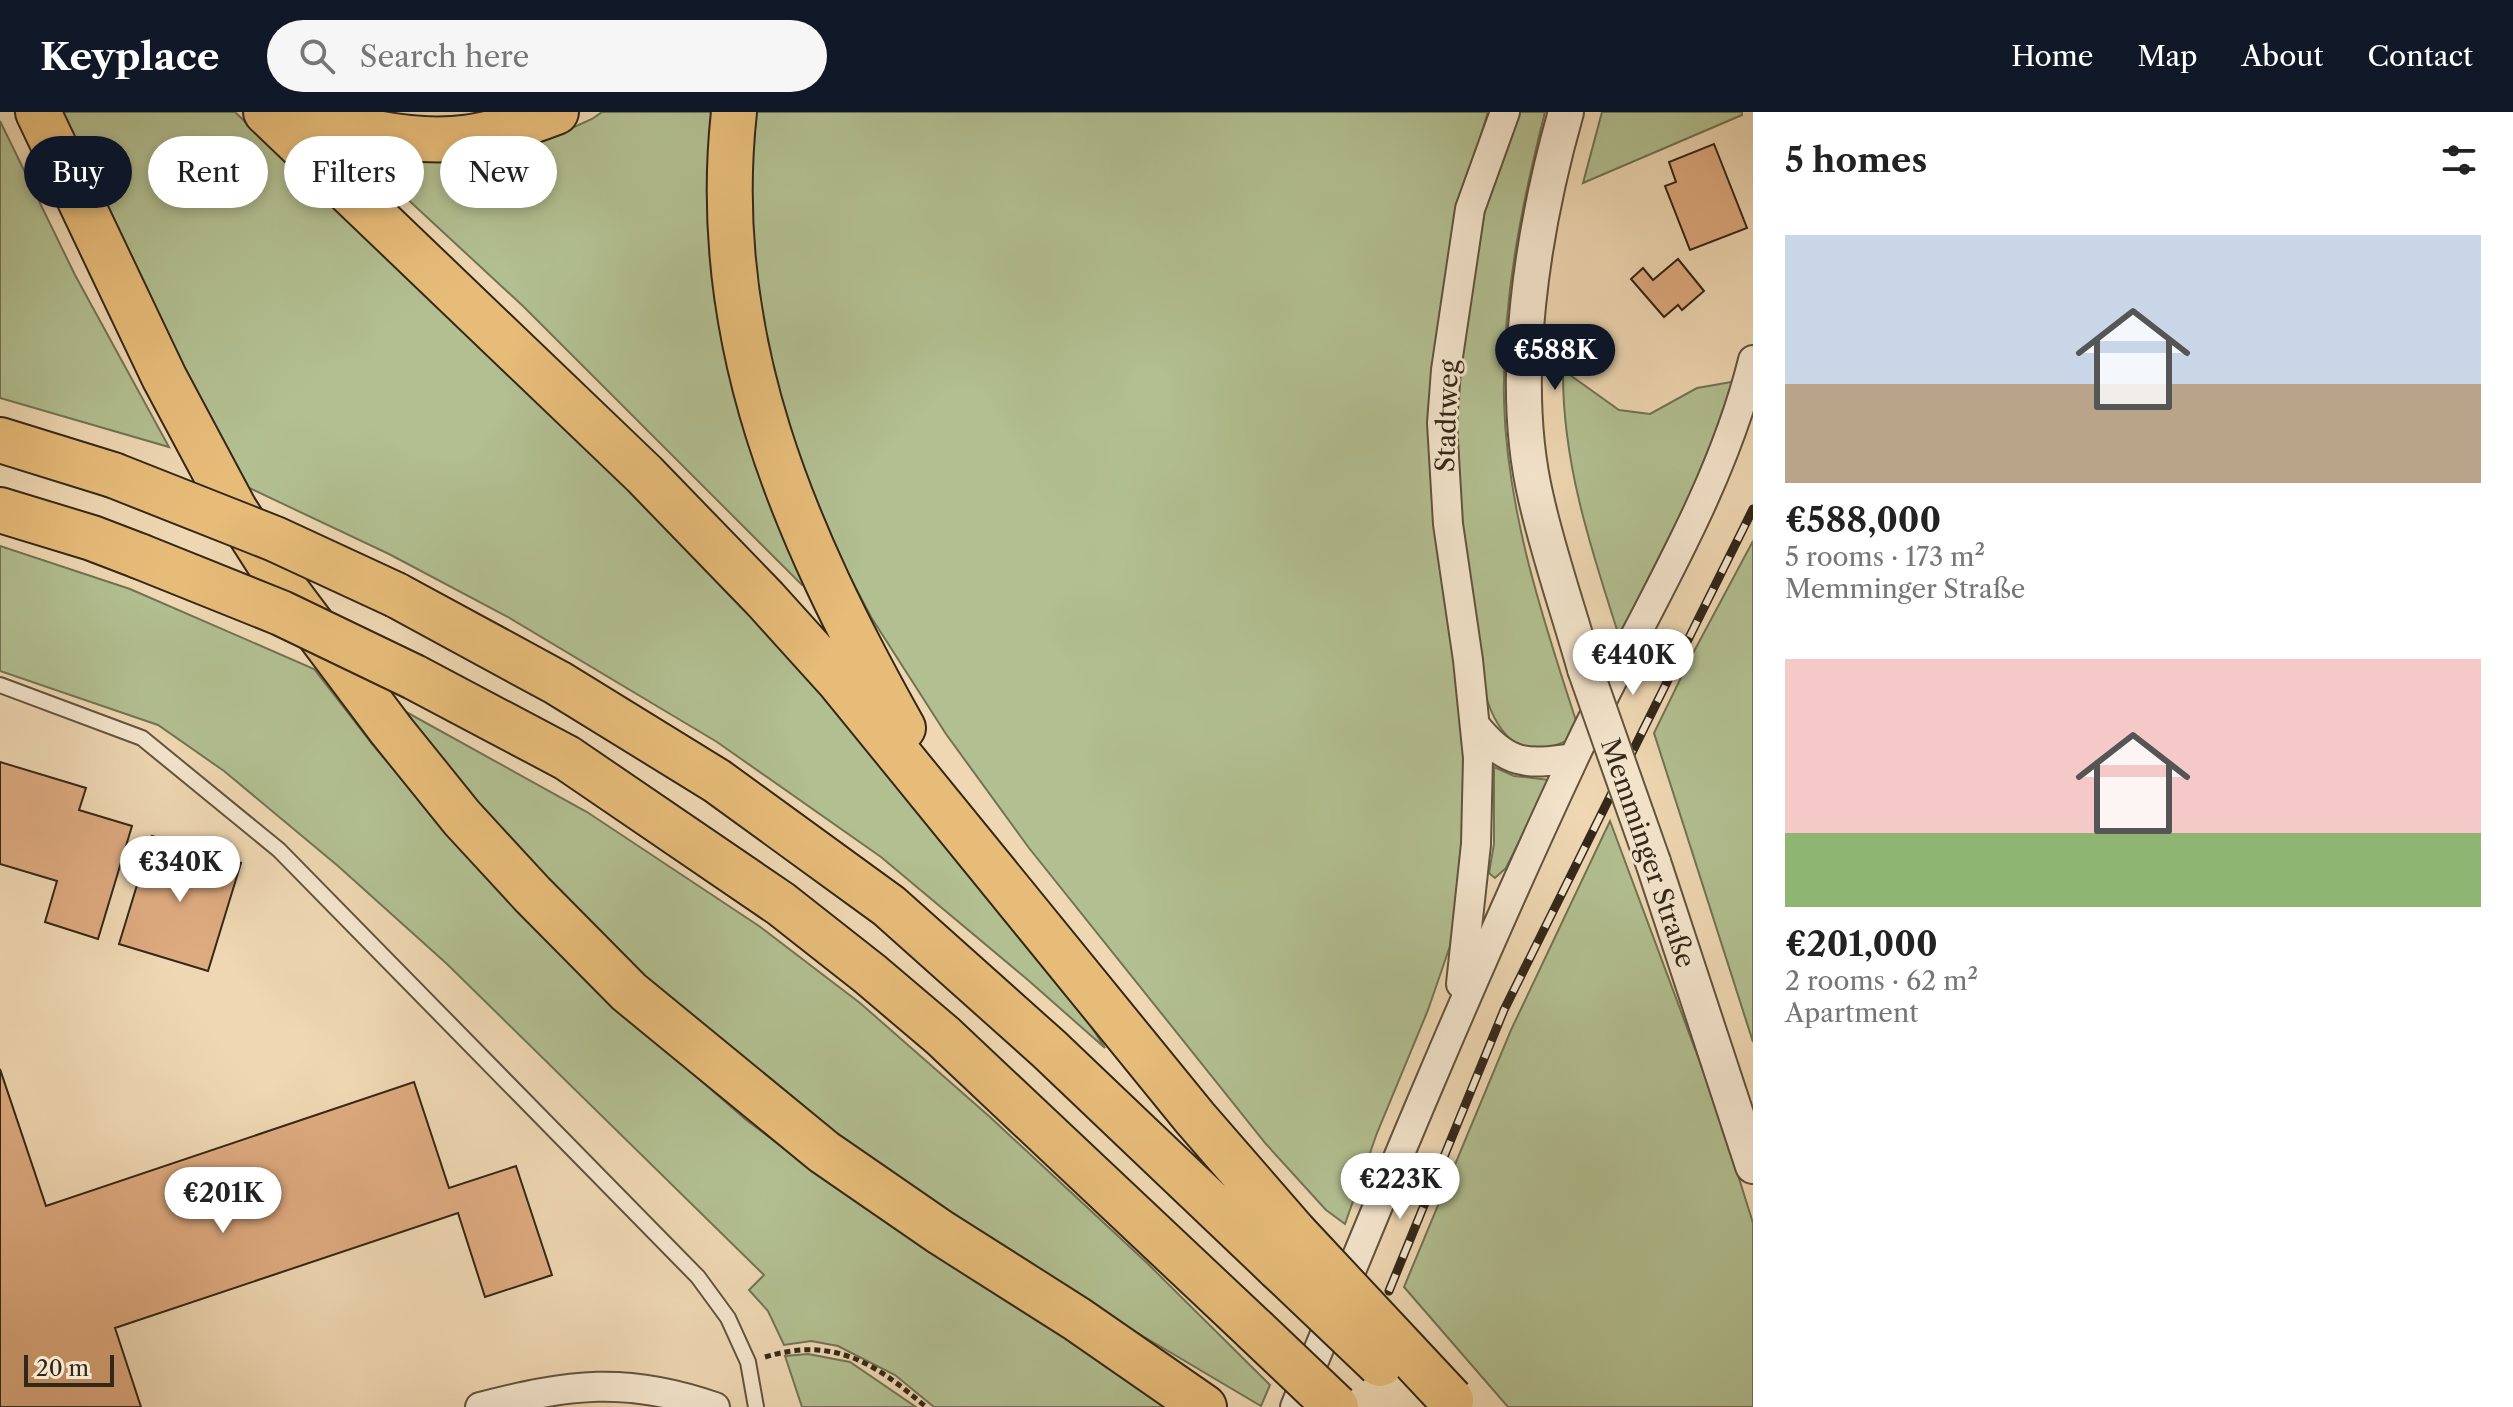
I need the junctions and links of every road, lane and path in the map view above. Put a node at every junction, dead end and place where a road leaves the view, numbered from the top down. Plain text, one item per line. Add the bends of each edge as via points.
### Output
1 (38, 112) edge
2 (266, 112) edge
3 (306, 112) edge
4 (556, 112) edge
5 (734, 112) edge
6 (1505, 112) edge
7 (1566, 112) edge
8 (1753, 360) edge
9 (0, 440) edge
10 (0, 510) edge
11 (0, 685) edge
12 (1475, 725) junction
13 (1573, 758) junction
14 (955, 821) junction
15 (1457, 1015) junction
16 (1753, 1166) edge
17 (1286, 1250) junction
18 (748, 1362) junction
19 (1445, 1405) edge
20 (480, 1407) edge
21 (715, 1407) edge
22 (756, 1407) edge
23 (926, 1407) edge
24 (1204, 1407) edge
25 (1295, 1407) edge
26 (1336, 1407) edge

1 - 24 highway via 164,377 235,510 286,590 462,818 629,992 824,1152
2 - 14 highway via 655,485 840,682
3 - 4 highway via 329,124 438,141 481,136
5 - 14 highway via 728,178 737,315 774,453 859,646
6 - 12 street, Stadtweg via 1470,209 1442,423 1448,524
7 - 16 street, Memminger Straße, bridge via 1540,221 1529,296 1525,370 1535,496 1585,669
8 - 13 street, Stadtweg via 1741,409 1707,488
9 - 17 highway, bridge via 113,475 275,539 396,595 558,683 717,781 889,906
10 - 26 highway, bridge via 92,538 281,613 567,758 781,904 870,974 943,1036
11 - 18 lane via 142,738 279,850 698,1277 728,1318
12 - 13 street via 1490,744 1516,761
12 - 15 street, Stadtweg via 1479,796
13 - 15 street, Stadtweg
14 - 17 highway via 1195,1118
15 - 25 street, Stadtweg
17 - 19 highway, bridge
18 - 22 lane
18 - 23 path via 796,1349 828,1350 873,1368
20 - 21 street via 529,1394 603,1385 678,1394

